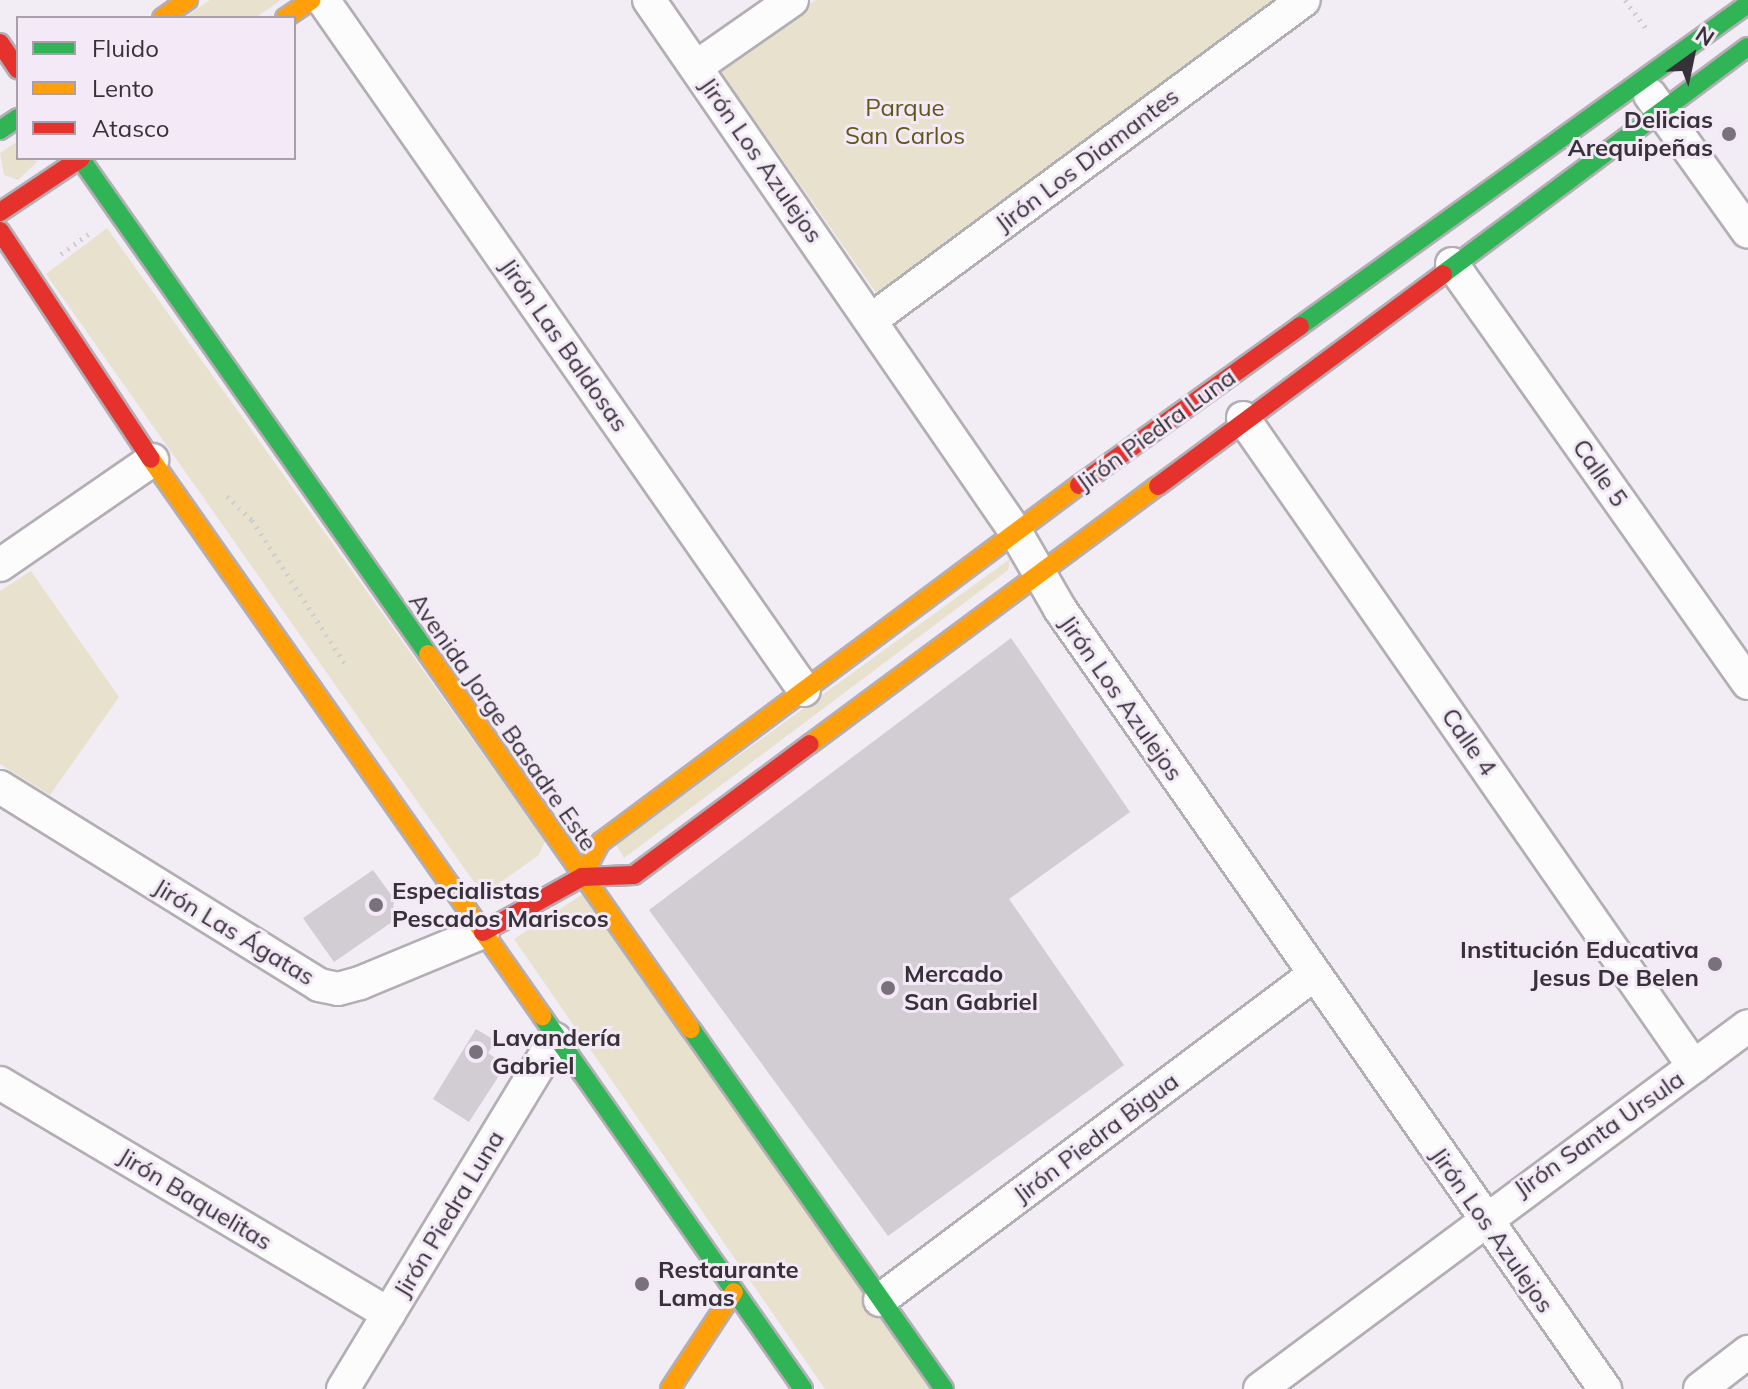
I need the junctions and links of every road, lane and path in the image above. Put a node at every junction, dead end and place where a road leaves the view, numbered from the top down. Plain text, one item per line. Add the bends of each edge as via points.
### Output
1 (188, 0) edge
2 (312, 0) edge
3 (323, 0) edge
4 (649, 0) edge
5 (792, 0) edge
6 (1304, 0) edge
7 (1748, 4) edge
8 (165, 16) edge
9 (288, 16) edge
10 (0, 43) edge
11 (1748, 47) edge
12 (16, 67) edge
13 (696, 67) junction
14 (1641, 83) junction
15 (1661, 111) junction
16 (78, 160) edge
17 (82, 160) edge
18 (0, 212) edge
19 (93, 230) dead end
20 (0, 231) edge
21 (1748, 232) edge
22 (51, 261) dead end
23 (1452, 264) junction
24 (871, 320) junction
25 (1243, 418) junction
26 (152, 460) junction
27 (1015, 531) junction
28 (0, 565) edge
29 (1037, 572) junction
30 (1748, 683) edge
31 (804, 690) junction
32 (0, 787) edge
33 (582, 877) junction
34 (483, 932) junction
35 (1312, 976) junction
36 (1748, 1026) edge
37 (555, 1039) junction
38 (1694, 1067) junction
39 (0, 1083) edge
40 (1483, 1217) junction
41 (734, 1292) junction
42 (880, 1300) junction
43 (389, 1314) junction
44 (1748, 1352) edge
45 (1274, 1385) edge
46 (343, 1389) edge
47 (670, 1389) edge
48 (803, 1389) edge
49 (944, 1389) edge
50 (1605, 1389) edge
51 (1700, 1389) edge

1 - 8 main road
2 - 9 main road
3 - 31 street, Jirón Las Baldosas
4 - 13 street, Jirón Los Azulejos
5 - 13 street
6 - 24 street, Jirón Los Diamantes
7 - 14 main road, Jirón Piedra Luna
10 - 12 main road
11 - 15 main road, Jirón Piedra Luna
13 - 24 street, Jirón Los Azulejos
14 - 15 street
14 - 27 main road, Jirón Piedra Luna
15 - 21 street
15 - 23 main road, Jirón Piedra Luna
16 - 18 main road
17 - 33 main road, Avenida Jorge Basadre Este
19 - 22 path
20 - 26 main road
23 - 25 main road, Jirón Piedra Luna
23 - 30 street, Calle 5
24 - 27 street, Jirón Los Azulejos
25 - 29 main road, Jirón Piedra Luna
25 - 38 street, Calle 4
26 - 28 street
26 - 34 main road
27 - 29 street, Jirón Los Azulejos
27 - 31 main road, Jirón Piedra Luna
29 - 33 main road, Jirón Piedra Luna via 634,875
29 - 35 street, Jirón Los Azulejos
31 - 33 main road, Jirón Piedra Luna via 601,842
32 - 34 street, Jirón Las Ágatas via 319,985 338,989 360,983
33 - 34 main road, Jirón Piedra Luna
33 - 42 main road, Avenida Jorge Basadre Este
34 - 37 main road
35 - 40 street, Jirón Los Azulejos
35 - 42 street, Jirón Piedra Bigua
36 - 38 street, Jirón Santa Ursula
37 - 41 main road
37 - 43 street, Jirón Piedra Luna
38 - 40 street, Jirón Santa Ursula
39 - 43 street, Jirón Baquelitas
40 - 45 street, Jirón Santa Ursula
40 - 50 street, Jirón Los Azulejos
41 - 47 main road
41 - 48 main road
42 - 49 main road, Avenida Jorge Basadre Este
43 - 46 street, Jirón Piedra Luna
44 - 51 street

